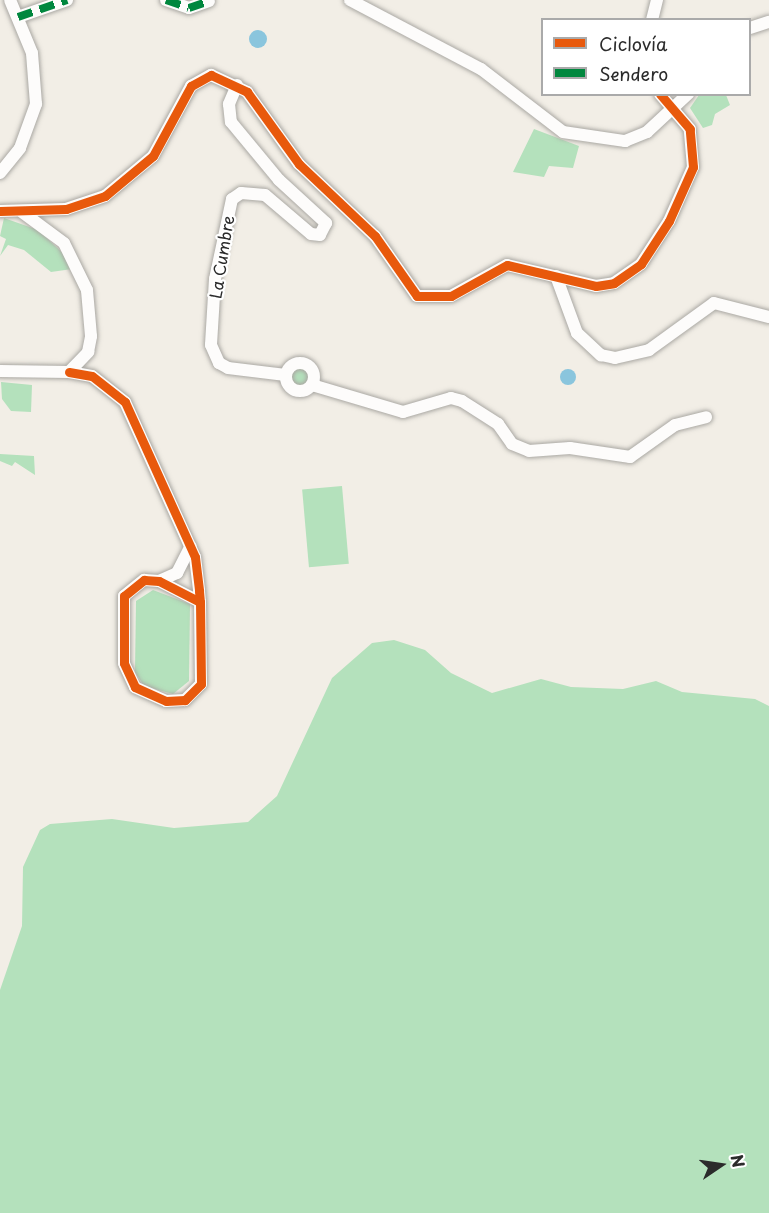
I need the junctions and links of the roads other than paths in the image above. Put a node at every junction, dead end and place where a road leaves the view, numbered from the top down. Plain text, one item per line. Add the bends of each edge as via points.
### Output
1 (10, 0) edge
2 (67, 0) edge
3 (166, 0) edge
4 (350, 0) edge
5 (657, 0) edge
6 (209, 1) edge
7 (18, 17) junction
8 (652, 18) edge
9 (769, 22) edge
10 (751, 28) edge
11 (237, 85) junction
12 (662, 96) edge
13 (687, 96) edge
14 (676, 111) junction
15 (0, 173) edge
16 (1, 210) edge
17 (22, 212) junction
18 (556, 276) junction
19 (769, 317) edge
20 (0, 371) edge
21 (69, 372) junction
22 (285, 375) junction
23 (312, 385) junction
24 (706, 417) dead end
25 (190, 546) junction
26 (159, 581) junction
27 (200, 602) junction

1 - 7 street
2 - 7 street
3 - 6 street via 189,8
4 - 14 street via 481,69 563,132 626,141
5 - 8 street
7 - 15 street via 32,53 36,104 20,148
9 - 10 street
11 - 17 street via 212,75 191,86 153,156 105,196 66,209
11 - 18 street via 270,121 299,164 375,236 417,296 451,296 507,265
11 - 22 street, La Cumbre via 229,104 231,122 279,180 326,222 320,236 311,234 265,195 241,193 232,199 215,279 211,345 219,363 228,368
12 - 14 street
13 - 14 street
14 - 18 street via 690,129 693,166 669,221 641,264 614,283 596,286
16 - 17 street
17 - 21 street via 64,243 87,290 91,336 88,351
18 - 19 street via 577,333 601,355 615,358 649,350 714,303
20 - 21 street
21 - 25 street via 92,376 125,402
22 - 23 street via 295,390
22 - 23 street via 293,364 307,364 313,371
23 - 24 street via 403,412 440,400 462,401 498,424 512,444 529,451 570,448 630,458 675,425
25 - 26 street via 177,573
25 - 27 street
26 - 27 street
26 - 27 street via 144,580 124,596 124,663 135,687 166,701 195,694 201,684

